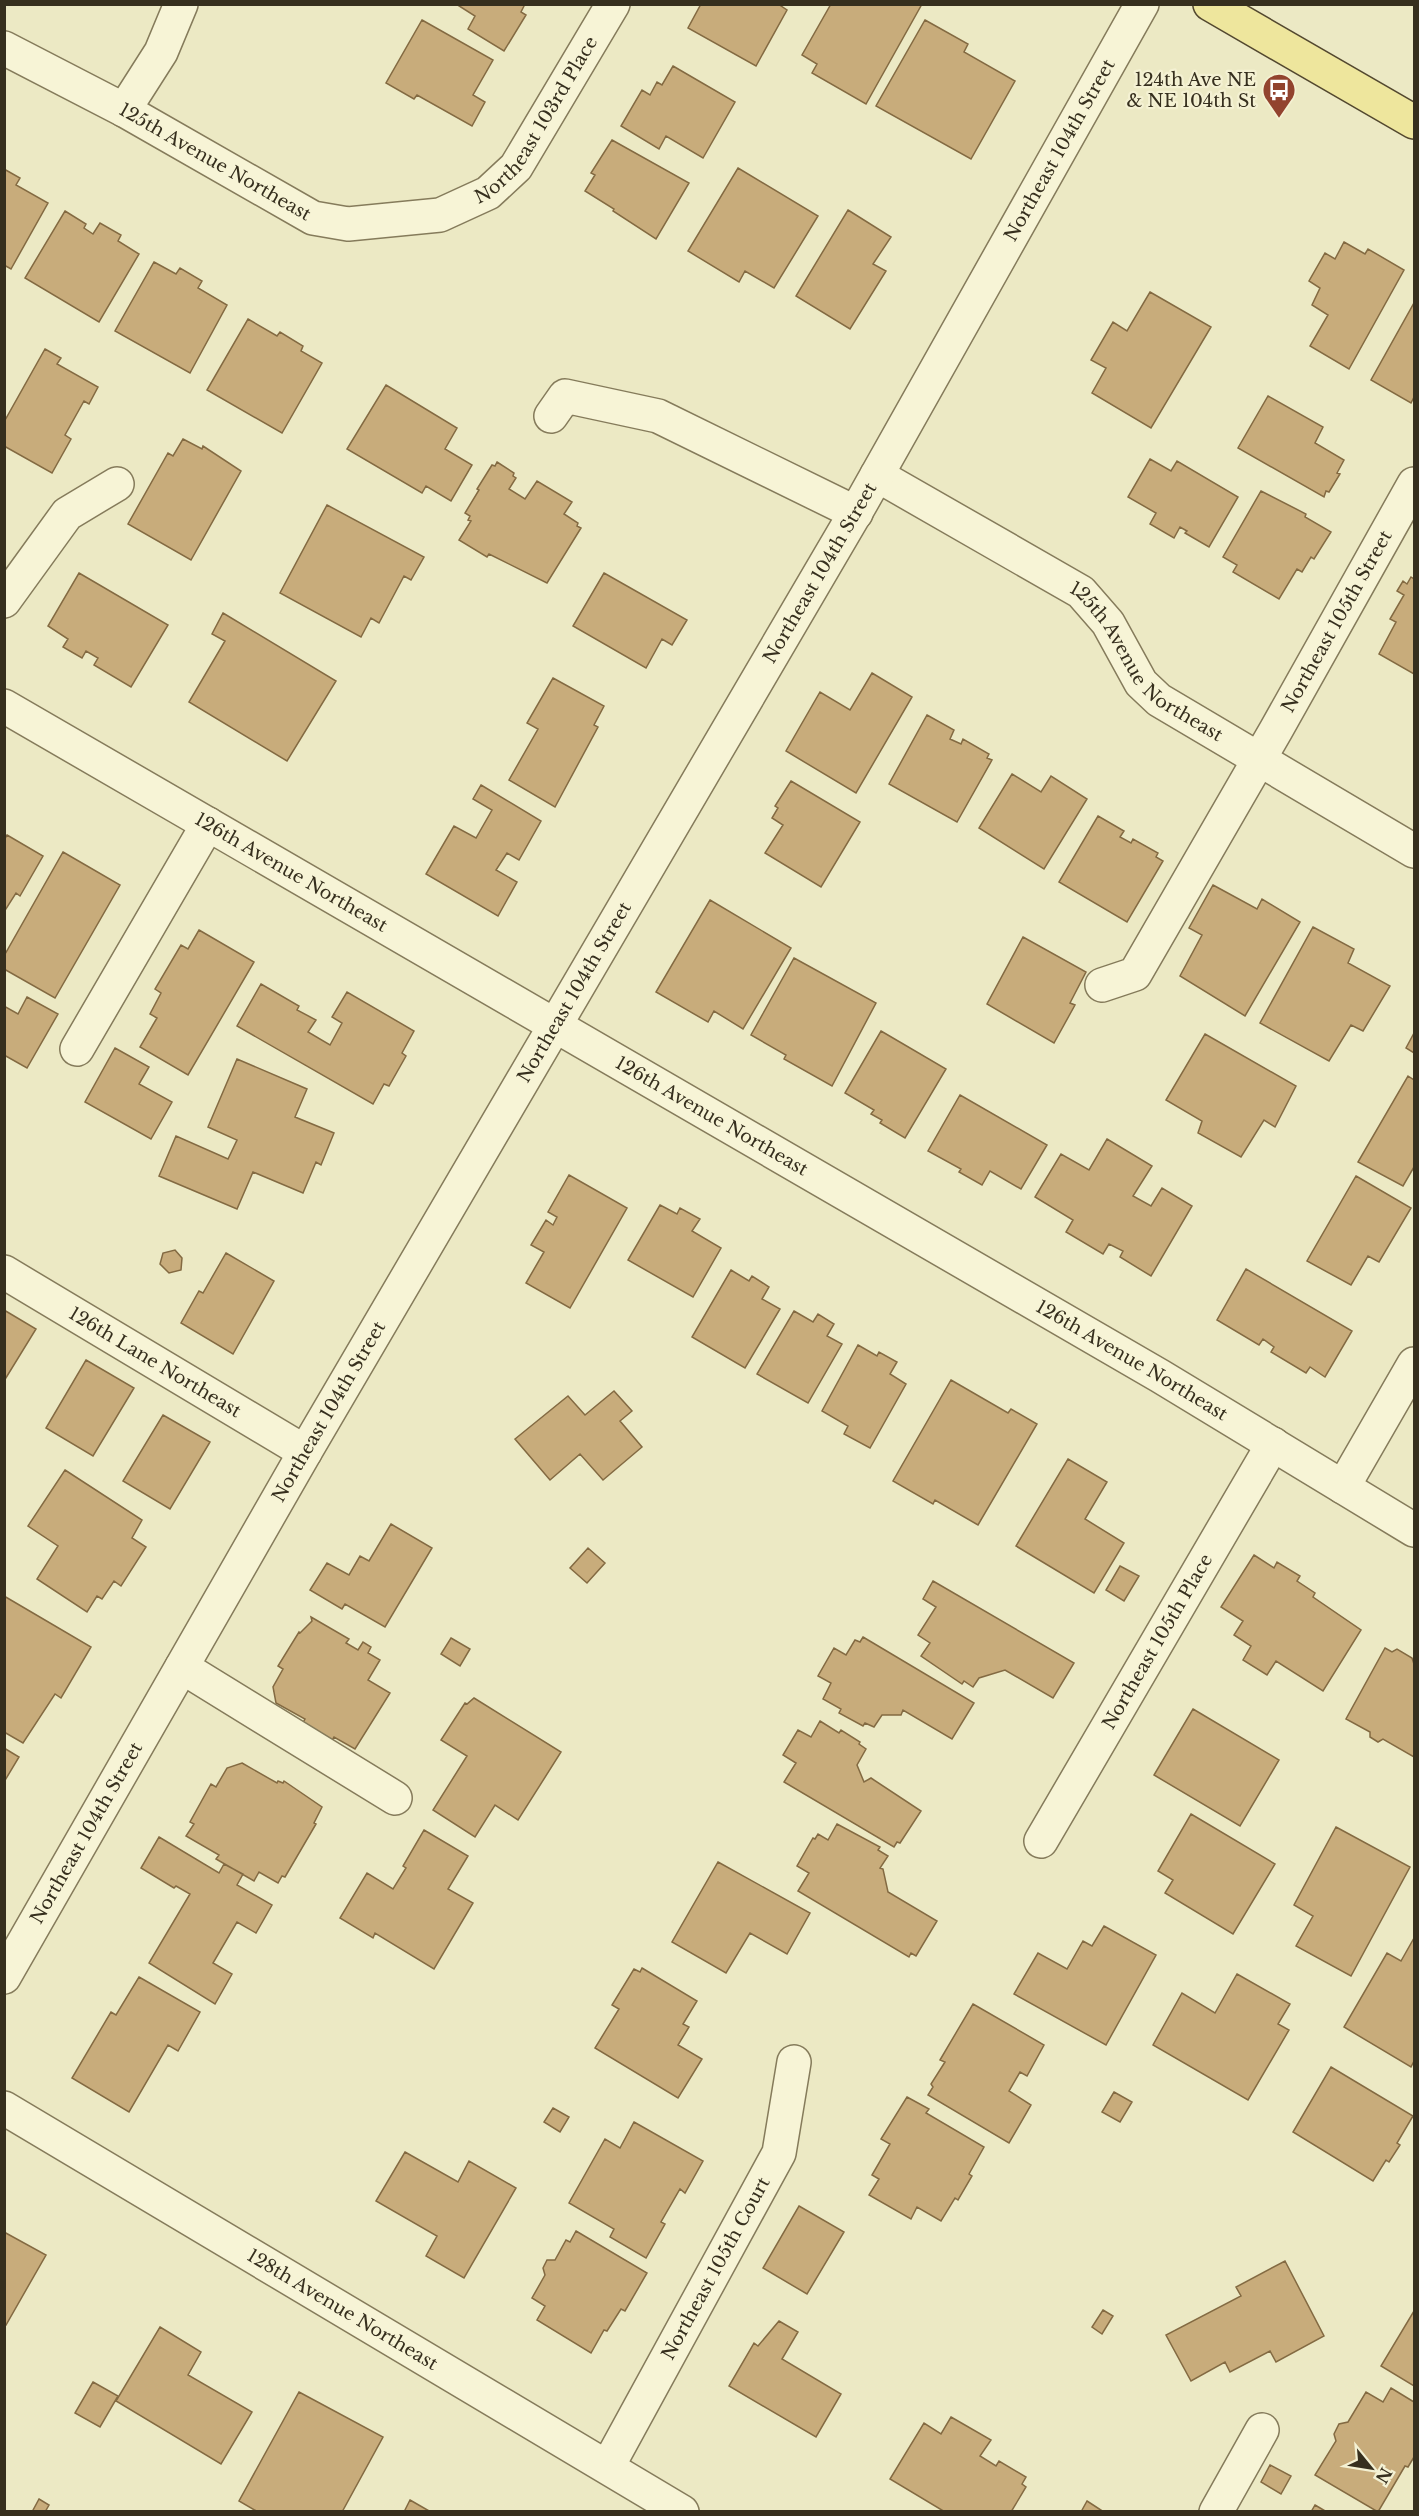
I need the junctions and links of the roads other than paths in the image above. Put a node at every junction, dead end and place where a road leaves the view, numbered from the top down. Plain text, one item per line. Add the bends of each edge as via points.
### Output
1 (181, 4) edge
2 (613, 4) edge
3 (1142, 4) edge
4 (1210, 4) edge
5 (4, 48) edge
6 (124, 110) junction
7 (1414, 122) edge
8 (440, 215) joint
9 (551, 416) dead end
10 (877, 475) junction
11 (117, 484) dead end
12 (1414, 484) edge
13 (856, 513) junction
14 (4, 601) edge
15 (4, 706) edge
16 (1259, 759) junction
17 (208, 824) junction
18 (1414, 851) edge
19 (1102, 985) dead end
20 (556, 1027) junction
21 (77, 1049) dead end
22 (4, 1272) edge
23 (1414, 1364) edge
24 (1274, 1444) junction
25 (305, 1452) junction
26 (1343, 1487) junction
27 (1414, 1530) edge
28 (182, 1666) junction
29 (395, 1798) dead end
30 (1041, 1841) dead end
31 (4, 1977) edge
32 (794, 2062) dead end
33 (4, 2108) edge
34 (1262, 2430) dead end
35 (608, 2466) junction
36 (682, 2511) edge
37 (1216, 2511) edge

1 - 6 street via 161,52
2 - 8 street, Northeast 103rd Place via 516,166 488,193
3 - 10 street, Northeast 104th Street
4 - 7 main road
5 - 6 street, 125th Avenue Northeast
6 - 8 street, 125th Avenue Northeast via 313,218 348,224
9 - 13 street via 565,396 658,417
10 - 13 street, Northeast 104th Street
10 - 16 street, 125th Avenue Northeast via 1081,592 1108,623 1141,683 1159,700
11 - 14 street via 67,514
12 - 16 street, Northeast 105th Street
13 - 20 street, Northeast 104th Street
15 - 17 street, 126th Avenue Northeast
16 - 18 street, 125th Avenue Northeast
16 - 19 street, Northeast 105th Street via 1135,974
17 - 20 street, 126th Avenue Northeast
17 - 21 street
20 - 24 street, 126th Avenue Northeast
20 - 25 street, Northeast 104th Street
22 - 25 street, 126th Lane Northeast
23 - 26 street
24 - 26 street, 126th Avenue Northeast
24 - 30 street, Northeast 105th Place
25 - 28 street, Northeast 104th Street
26 - 27 street, 126th Avenue Northeast
28 - 29 street
28 - 31 street, Northeast 104th Street
32 - 35 street, Northeast 105th Court via 778,2153
33 - 35 street, 128th Avenue Northeast
34 - 37 street
35 - 36 street, 128th Avenue Northeast

